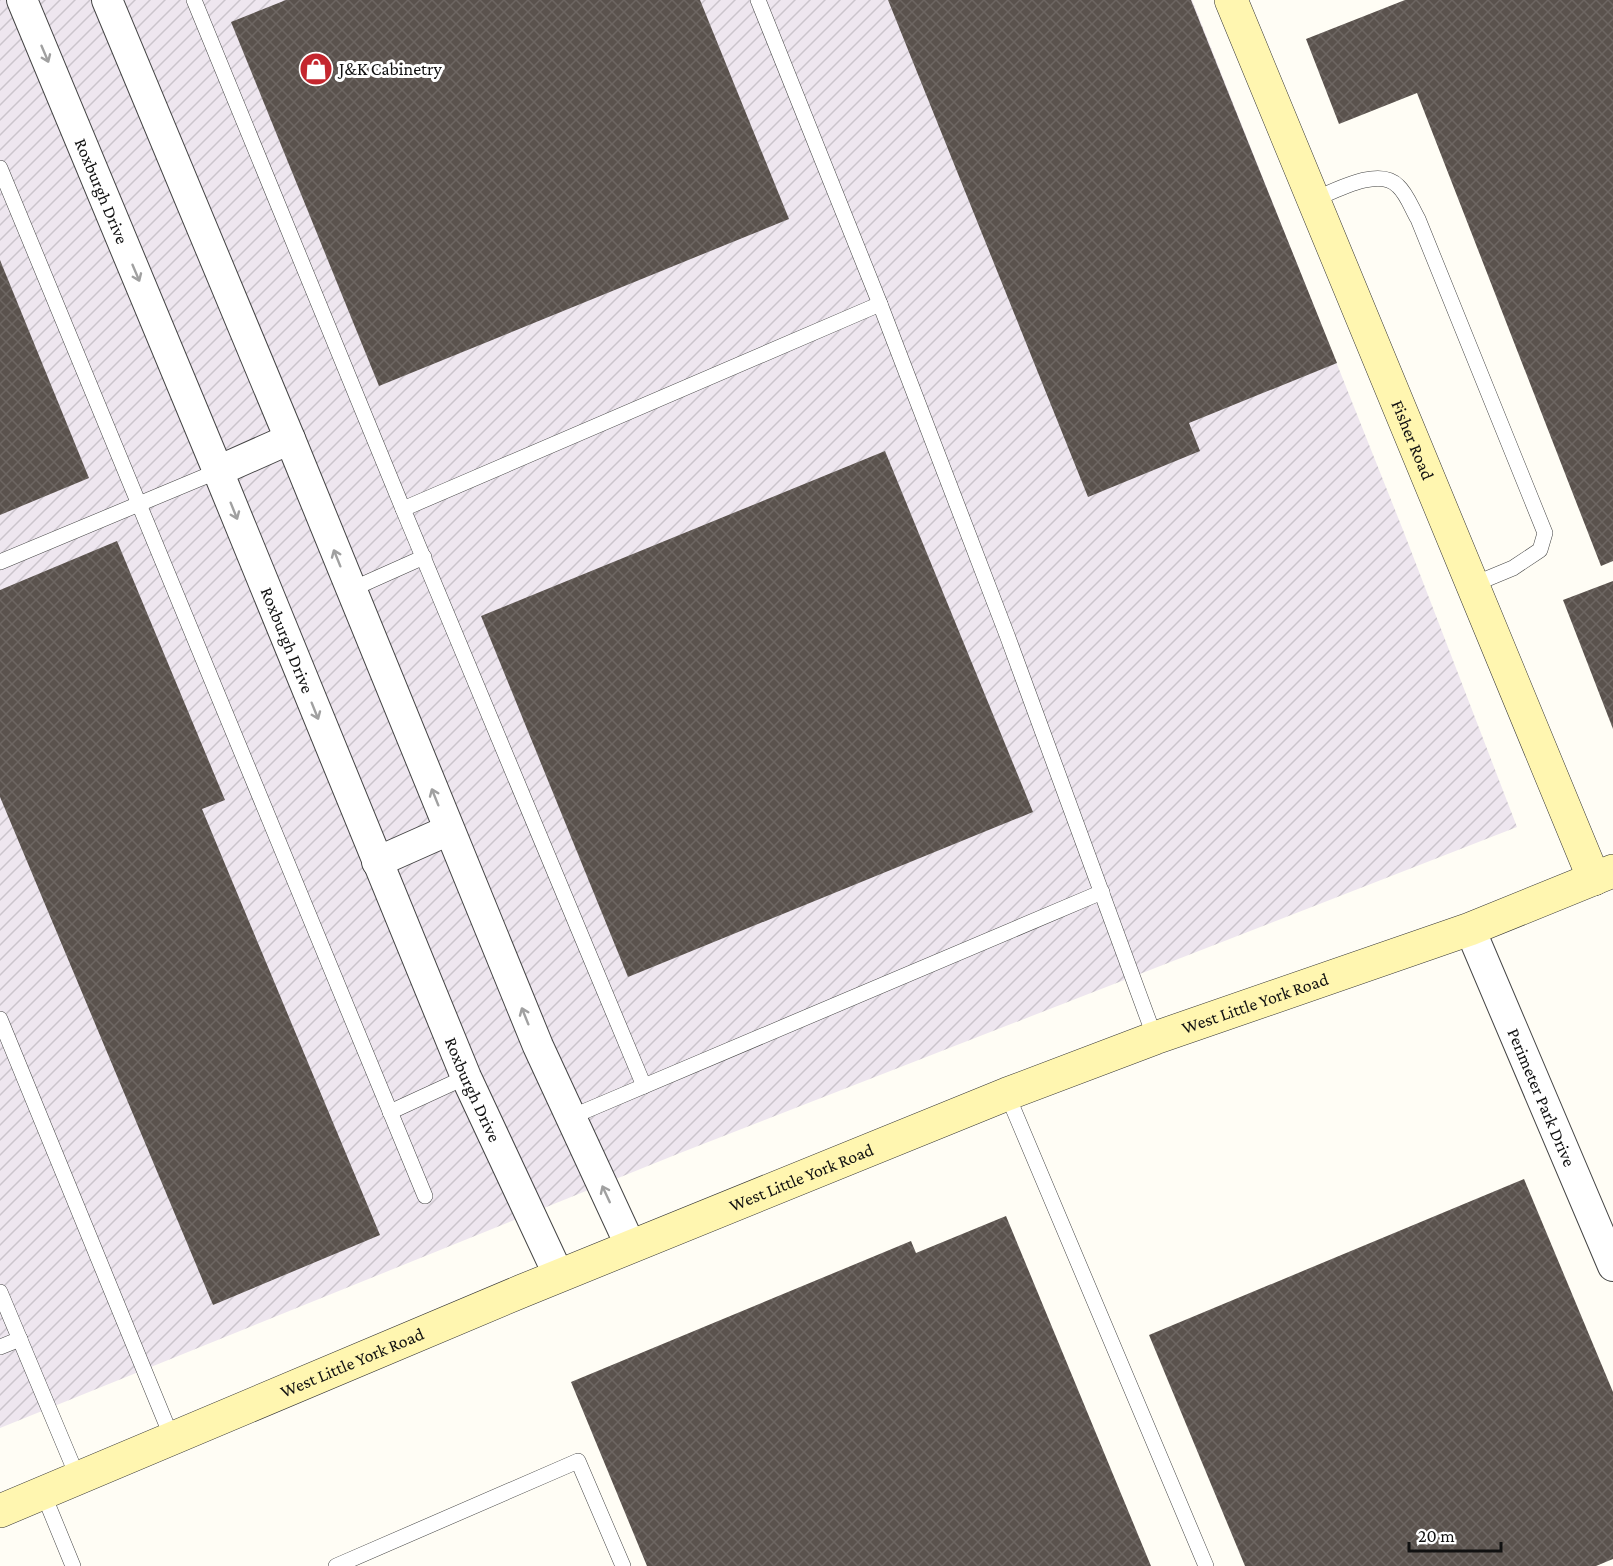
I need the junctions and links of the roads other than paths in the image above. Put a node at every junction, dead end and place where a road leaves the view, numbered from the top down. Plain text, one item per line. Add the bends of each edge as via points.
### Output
1 (22, 0) edge
2 (107, 0) edge
3 (194, 0) edge
4 (758, 0) edge
5 (1231, 0) edge
6 (0, 168) edge
7 (1313, 200) junction
8 (880, 304) junction
9 (290, 439) junction
10 (218, 471) junction
11 (139, 505) junction
12 (403, 509) junction
13 (424, 557) junction
14 (0, 562) edge
15 (1472, 585) junction
16 (350, 590) junction
17 (449, 830) junction
18 (377, 862) junction
19 (1603, 875) edge
20 (1102, 892) junction
21 (1470, 928) junction
22 (0, 1019) edge
23 (1155, 1038) junction
24 (466, 1077) junction
25 (644, 1086) junction
26 (1007, 1094) junction
27 (390, 1112) junction
28 (571, 1117) junction
29 (424, 1196) dead end
30 (631, 1247) junction
31 (1612, 1261) edge
32 (559, 1276) junction
33 (0, 1292) edge
34 (20, 1339) junction
35 (0, 1347) edge
36 (172, 1438) junction
37 (78, 1478) junction
38 (43, 1493) junction
39 (0, 1511) edge
40 (73, 1566) edge
41 (336, 1566) edge
42 (623, 1566) edge
43 (1206, 1566) edge

1 -> 10 street, Roxburgh Drive
2 - 9 street
3 - 12 lane
4 - 8 lane
5 - 7 main road, Fisher Road
6 - 11 lane
7 - 15 main road, Fisher Road
7 - 15 lane via 1368,178 1389,180 1399,186 1418,219 1545,532 1540,550 1513,568
8 - 12 lane
8 - 20 lane
9 - 10 street
16 -> 9 street
10 - 11 lane
10 -> 18 street, Roxburgh Drive
11 - 14 lane
11 - 27 lane
12 - 13 lane
13 - 16 lane
13 - 25 lane
15 - 19 main road, Fisher Road
17 -> 16 street
17 - 18 street
28 -> 17 street via 537,1046
18 - 24 street, Roxburgh Drive
19 - 21 main road, West Little York Road
20 - 23 lane
20 - 25 lane
21 - 23 main road, West Little York Road
21 - 31 street, Perimeter Park Drive
22 - 36 lane
23 - 26 main road, West Little York Road
24 - 27 lane
24 - 32 street, Roxburgh Drive
25 - 28 lane
26 - 30 main road, West Little York Road
26 - 43 lane
27 - 29 lane
30 -> 28 street
30 - 32 main road, West Little York Road
32 - 36 main road, West Little York Road
33 - 34 lane
34 - 35 lane
34 - 37 lane
36 - 37 main road, West Little York Road
37 - 38 main road, West Little York Road
38 - 39 main road, West Little York Road
38 - 40 lane
41 - 42 lane via 578,1461

